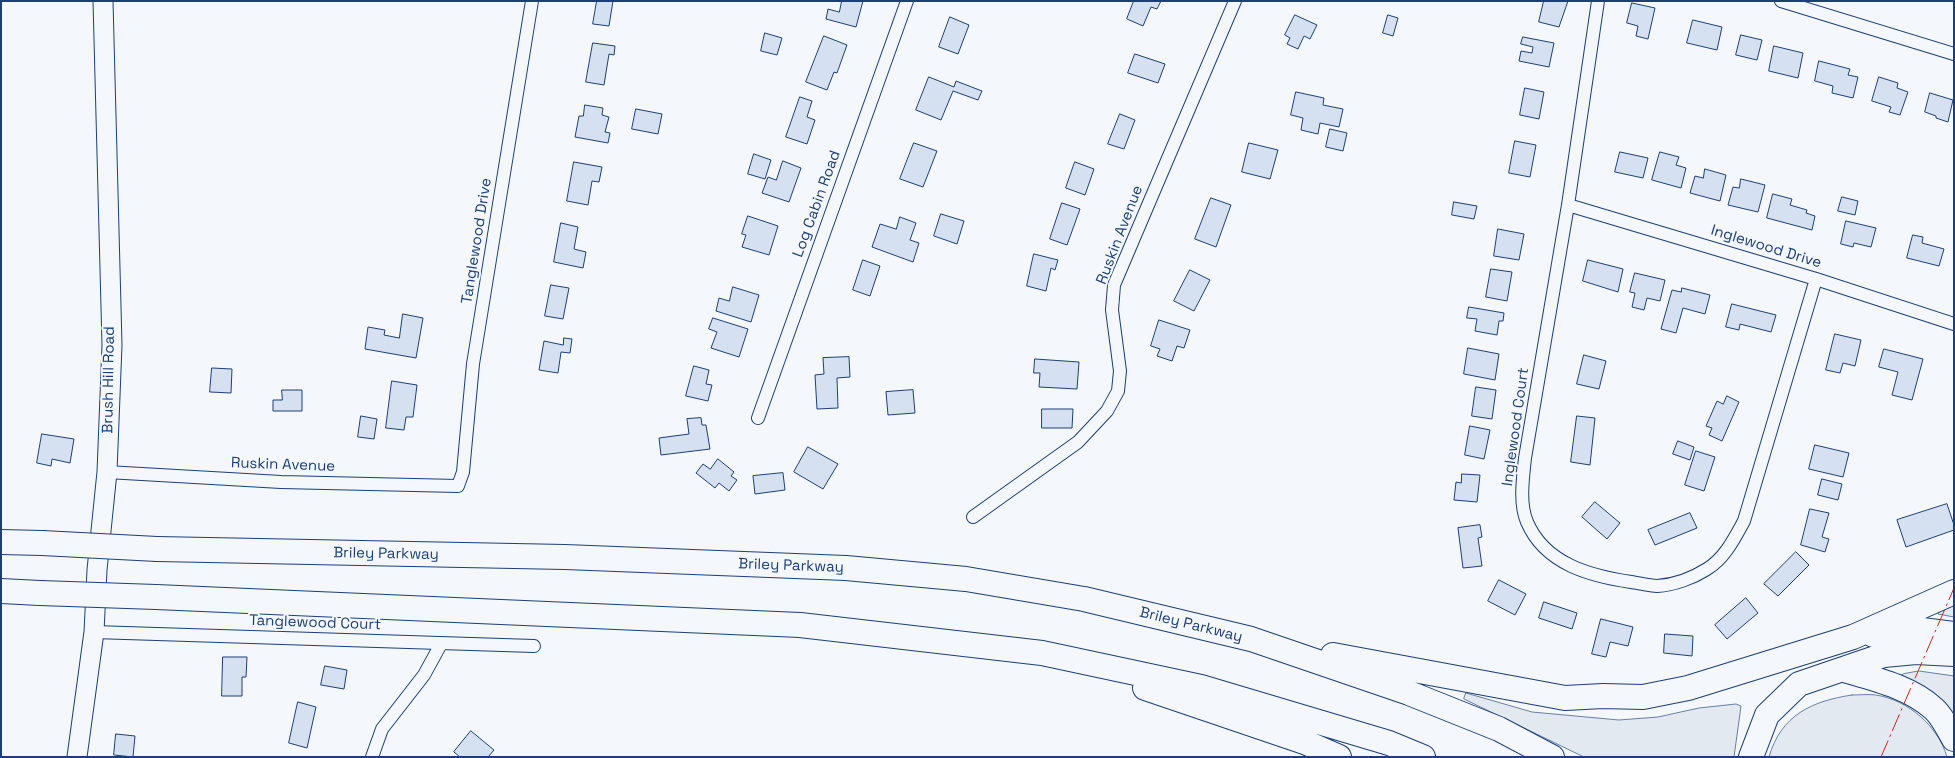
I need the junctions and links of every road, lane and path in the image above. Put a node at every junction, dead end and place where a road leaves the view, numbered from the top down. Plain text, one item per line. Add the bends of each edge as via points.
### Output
1 (103, 1) edge
2 (532, 1) edge
3 (907, 1) edge
4 (1234, 1) edge
5 (1598, 1) edge
6 (1781, 1) edge
7 (1954, 54) edge
8 (1568, 205) junction
9 (1816, 279) junction
10 (1954, 324) edge
11 (758, 418) dead end
12 (107, 472) junction
13 (458, 486) joint
14 (973, 516) dead end
15 (1, 542) edge
16 (1, 591) edge
17 (1954, 592) edge
18 (94, 632) junction
19 (1954, 634) edge
20 (1853, 637) junction
21 (1251, 639) junction
22 (441, 644) junction
23 (534, 646) dead end
24 (1042, 653) junction
25 (1954, 654) edge
26 (1844, 670) junction
27 (1954, 738) edge
28 (77, 757) edge
29 (372, 757) edge
30 (1339, 757) edge
31 (1423, 757) edge
32 (1552, 757) edge
33 (1751, 757) edge

1 - 12 street, Brush Hill Road via 112,345
2 - 13 street, Tanglewood Drive via 473,364 463,472
3 - 11 street, Log Cabin Road
4 - 14 street, Ruskin Avenue via 1114,285 1112,310 1120,371 1118,391 1107,411 1078,442
5 - 8 street, Inglewood Court
6 - 7 street
8 - 9 street, Inglewood Drive
8 - 9 street, Inglewood Court via 1522,492 1527,522 1543,546 1570,567 1595,576 1656,586 1685,580 1708,568 1728,550 1744,521
9 - 10 street, Inglewood Drive
12 - 13 street, Ruskin Avenue via 281,482
12 - 18 street, Brush Hill Road
15 - 21 highway, Briley Parkway, bridge via 846,568 966,579 1084,599
16 - 24 highway, bridge via 800,625
17 - 20 highway
18 - 22 street, Tanglewood Court
18 - 28 street, Brush Hill Road
19 - 20 highway via 1922,630
20 - 21 highway via 1688,688 1643,697 1565,698
21 - 32 highway, Briley Parkway via 1409,693 1499,729
22 - 23 street, Tanglewood Court
22 - 29 street via 424,675 382,729
24 - 30 highway via 1307,743
24 - 31 highway via 1200,687 1389,743
25 - 26 highway via 1916,652 1884,655
26 - 27 highway via 1915,695 1936,710
26 - 33 highway via 1799,684 1767,715

